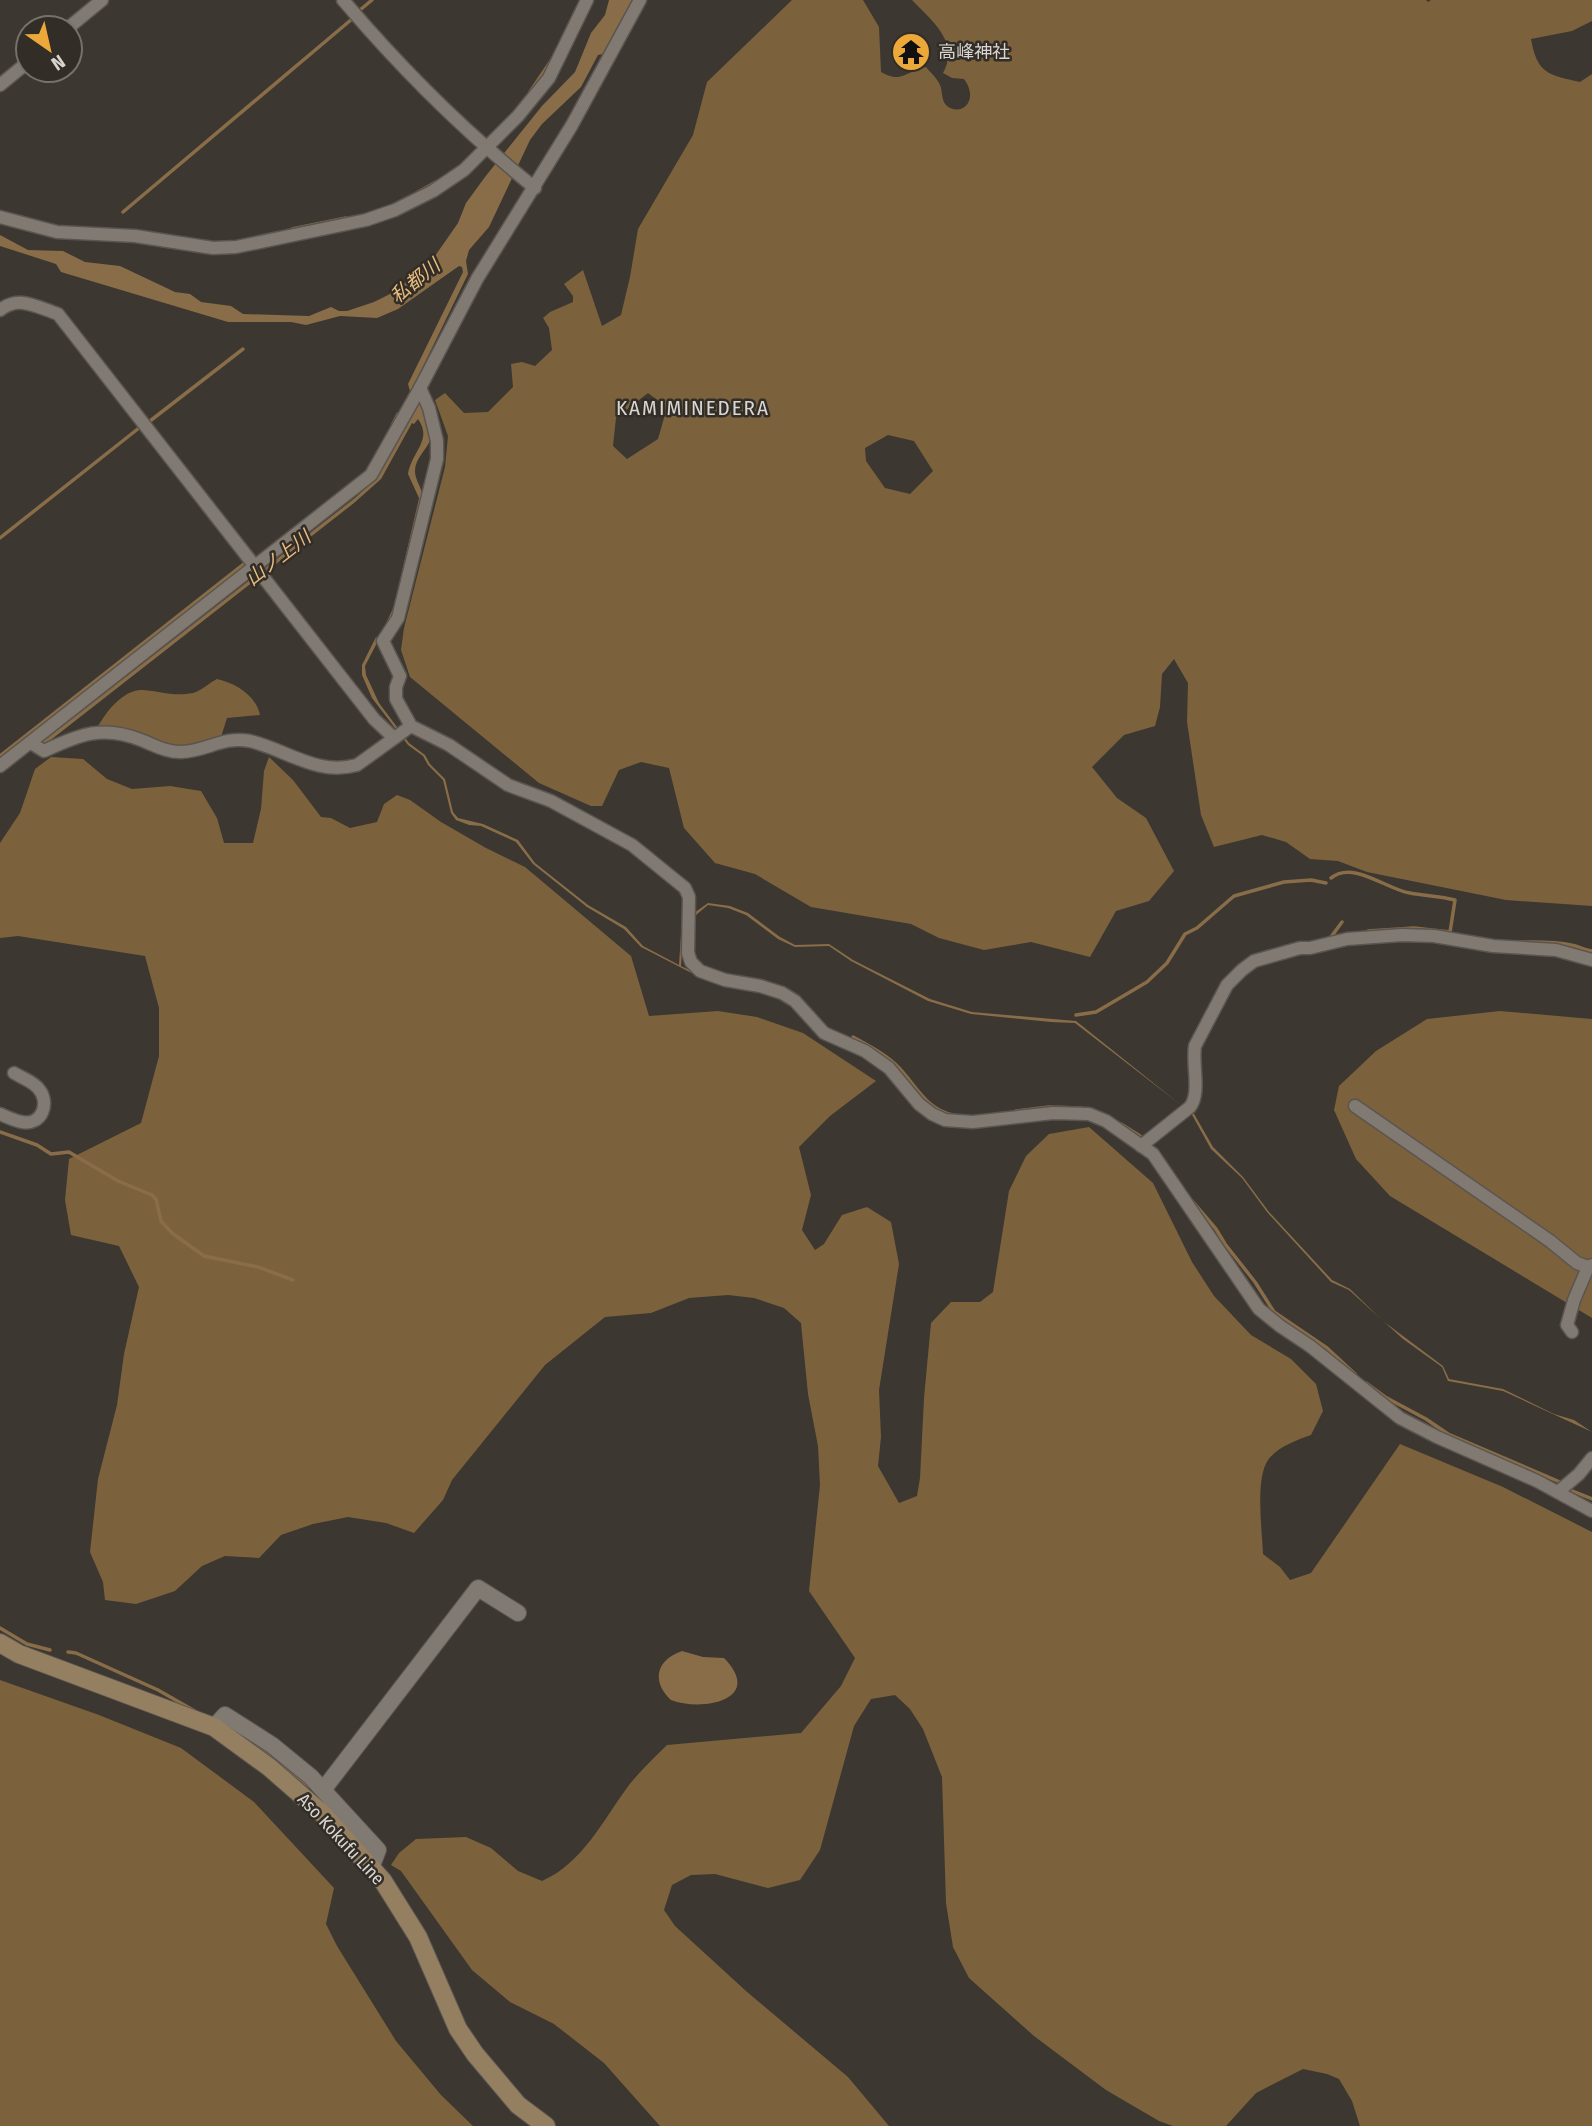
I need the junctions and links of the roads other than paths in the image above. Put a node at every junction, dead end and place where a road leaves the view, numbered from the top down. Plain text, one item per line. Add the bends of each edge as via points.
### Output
1 (102, 0) edge
2 (343, 0) edge
3 (587, 0) edge
4 (640, 0) edge
5 (84, 15) edge
6 (14, 74) edge
7 (0, 85) edge
8 (490, 150) junction
9 (535, 188) junction
10 (0, 217) edge
11 (0, 310) edge
12 (420, 388) junction
13 (254, 567) junction
14 (411, 726) junction
15 (394, 738) junction
16 (32, 743) junction
17 (0, 766) edge
18 (1592, 960) edge
19 (14, 1073) dead end
20 (1355, 1106) dead end
21 (0, 1114) edge
22 (1141, 1146) junction
23 (1590, 1266) edge
24 (1572, 1332) dead end
25 (1592, 1458) edge
26 (1558, 1492) junction
27 (1592, 1511) edge
28 (518, 1613) dead end
29 (0, 1643) edge
30 (214, 1727) junction
31 (323, 1790) junction
32 (371, 1868) junction
33 (547, 2126) edge

1 - 5 street
2 - 8 street via 382,46
3 - 8 street via 549,78
4 - 9 street
6 - 7 street
8 - 9 street
8 - 10 street via 433,191 395,210 246,246 57,232
9 - 12 street via 477,279
11 - 13 street via 21,301 58,314
12 - 13 street via 371,475
12 - 14 street via 437,441 437,459 398,618 383,641 400,676 396,699
13 - 15 street
13 - 16 street
14 - 15 street
14 - 22 street via 449,744 508,785 551,801 632,845 685,888 689,897 688,953 700,971 760,986 795,1001 824,1032 889,1068 932,1114 945,1121 973,1122 1089,1114
15 - 16 street via 357,765 323,769 272,748 233,740 181,752 104,730 44,751
16 - 17 street
18 - 22 street via 1556,950 1402,935 1337,940 1254,961 1227,985 1195,1046 1195,1100
19 - 21 street via 36,1085 45,1104 34,1121
20 - 23 street via 1577,1263
22 - 26 street via 1153,1154 1259,1309 1399,1418
23 - 24 street via 1568,1315
25 - 26 street
26 - 27 street
28 - 31 street via 478,1588
29 - 30 main road, Aso Kokufu Line
30 - 31 street via 225,1715 272,1745
30 - 32 main road, Aso Kokufu Line via 324,1815
31 - 32 street via 378,1850
32 - 33 main road, Aso Kokufu Line via 418,1937 458,2029 475,2054 518,2105

